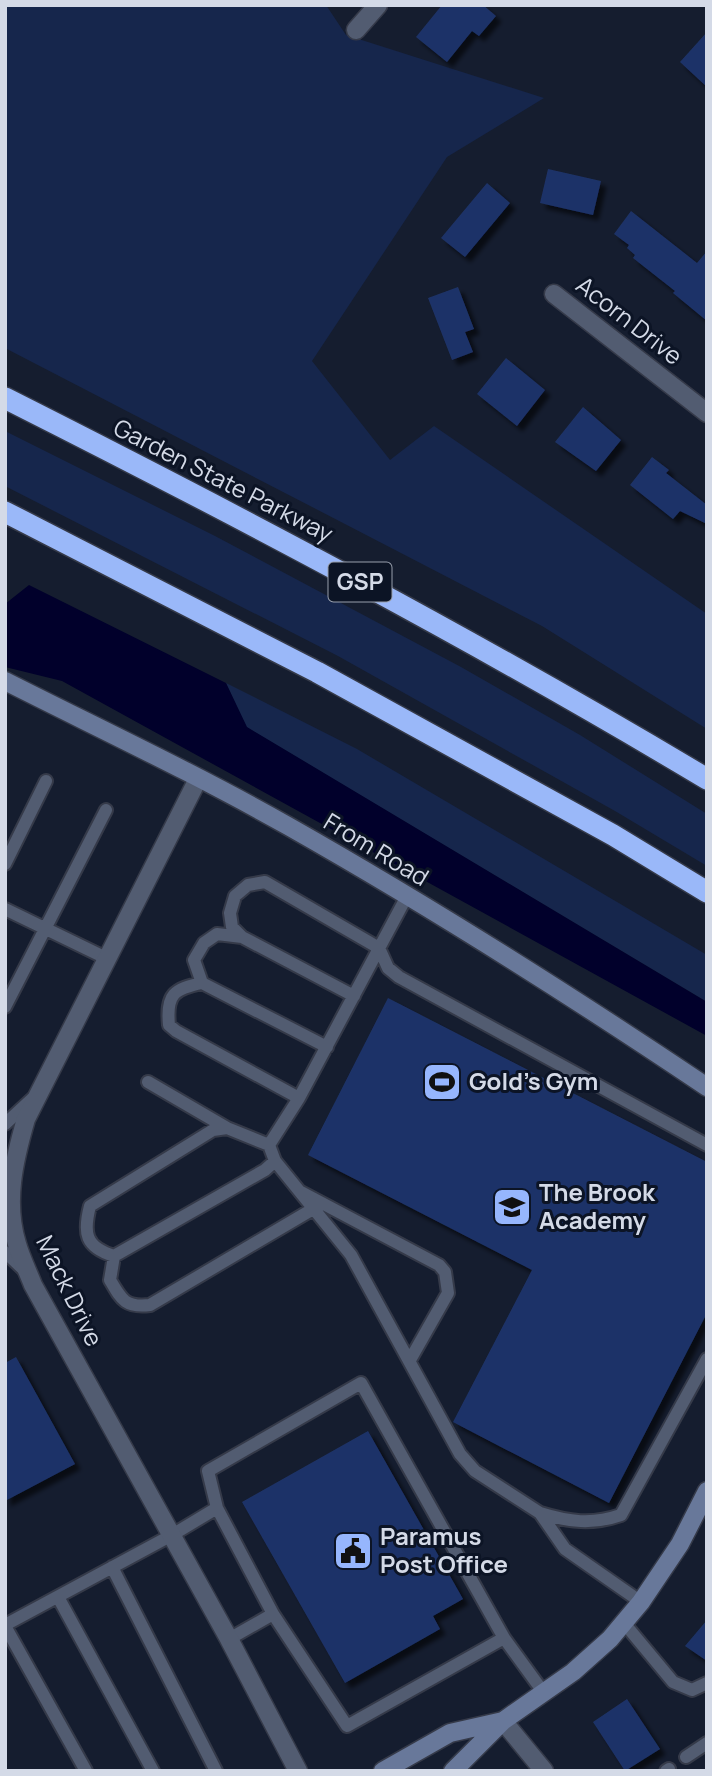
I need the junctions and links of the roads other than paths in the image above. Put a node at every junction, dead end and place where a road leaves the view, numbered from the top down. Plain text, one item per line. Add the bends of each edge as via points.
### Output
1 (378, 5) edge
2 (356, 30) dead end
3 (554, 294) dead end
4 (5, 398) edge
5 (707, 413) edge
6 (5, 512) edge
7 (5, 681) edge
8 (198, 779) junction
9 (707, 779) edge
10 (46, 781) dead end
11 (106, 810) dead end
12 (5, 864) edge
13 (707, 892) edge
14 (407, 896) junction
15 (5, 909) edge
16 (44, 928) junction
17 (242, 937) junction
18 (379, 948) junction
19 (108, 959) junction
20 (202, 983) junction
21 (354, 996) junction
22 (5, 1007) edge
23 (327, 1046) junction
24 (148, 1082) dead end
25 (707, 1087) edge
26 (42, 1089) junction
27 (299, 1098) junction
28 (5, 1124) edge
29 (228, 1128) junction
30 (269, 1145) junction
31 (707, 1145) edge
32 (275, 1161) junction
33 (8, 1187) edge
34 (298, 1190) junction
35 (313, 1209) junction
36 (5, 1252) edge
37 (114, 1255) junction
38 (28, 1273) junction
39 (707, 1359) edge
40 (410, 1360) junction
41 (705, 1499) edge
42 (217, 1508) junction
43 (540, 1513) junction
44 (172, 1535) junction
45 (112, 1567) junction
46 (58, 1597) junction
47 (641, 1602) junction
48 (273, 1614) junction
49 (624, 1623) junction
50 (5, 1625) edge
51 (504, 1638) junction
52 (229, 1639) junction
53 (707, 1683) edge
54 (544, 1693) junction
55 (503, 1721) junction
56 (707, 1743) edge
57 (686, 1757) dead end
58 (86, 1771) edge
59 (152, 1771) edge
60 (215, 1771) edge
61 (298, 1771) edge
62 (383, 1771) edge
63 (453, 1771) edge
64 (544, 1771) edge

1 - 2 street
3 - 5 street, Acorn Drive
4 - 9 highway, Garden State Parkway / GSP via 359,581
6 - 13 highway via 317,672
7 - 8 street, From Road
8 - 14 street, From Road
8 - 19 street, Mack Drive
10 - 12 lane
11 - 16 lane
14 - 18 lane
14 - 25 street, From Road
15 - 16 lane
16 - 19 lane
16 - 22 lane
17 - 18 lane via 232,927 235,897 248,885 265,882
17 - 20 lane via 217,934 204,943 194,960
17 - 21 lane
18 - 21 lane
18 - 31 lane via 388,968 399,977
19 - 26 street, Mack Drive
20 - 23 lane
20 - 27 lane via 176,991 168,1007 169,1025
21 - 23 lane
23 - 27 lane
24 - 29 lane
26 - 28 lane
26 - 33 street, Mack Drive via 26,1119
27 - 30 lane
29 - 30 lane
29 - 37 lane via 213,1130 90,1206 88,1240 99,1251
30 - 32 lane
32 - 34 lane
32 - 37 lane
33 - 38 street, Mack Drive via 16,1243
34 - 35 lane
34 - 40 lane via 445,1272 448,1293
35 - 37 lane via 149,1305 136,1307 122,1300 110,1280
35 - 40 lane via 351,1255
36 - 38 lane
38 - 44 street, Mack Drive
39 - 43 lane via 621,1515 583,1523
40 - 43 lane via 460,1454 475,1471
41 - 47 street
42 - 44 lane
42 - 48 lane
42 - 51 lane via 208,1471 361,1384
43 - 47 lane via 565,1549
44 - 45 lane
44 - 52 street, Mack Drive
45 - 46 lane
45 - 60 lane
46 - 50 lane
46 - 59 lane
47 - 49 street
48 - 51 lane via 347,1726
48 - 52 lane
49 - 53 lane via 673,1682 692,1690
49 - 54 street
50 - 58 lane
51 - 54 lane
52 - 61 street, Mack Drive
54 - 55 street
55 - 62 street via 450,1733
55 - 63 street
55 - 64 street
56 - 57 lane

